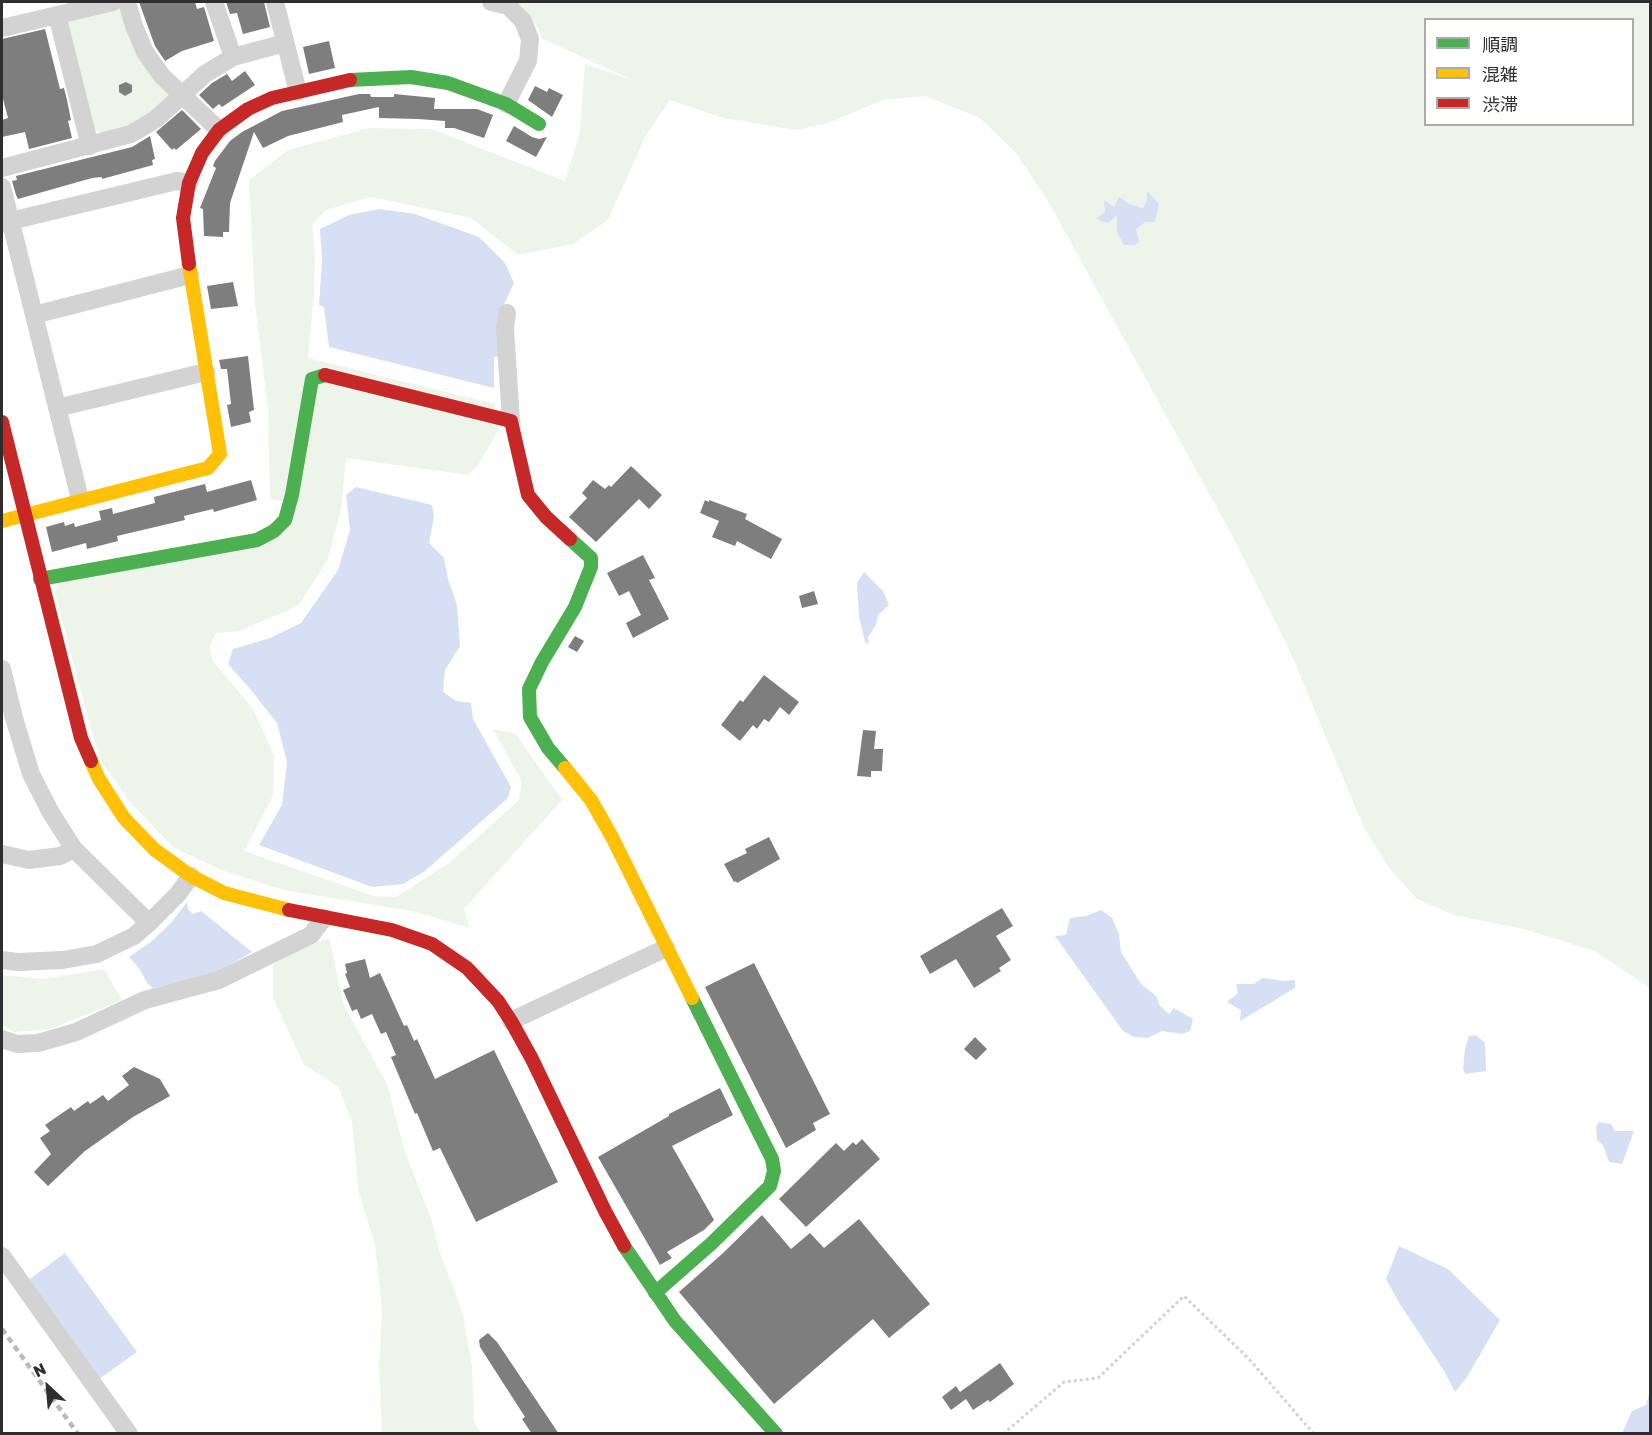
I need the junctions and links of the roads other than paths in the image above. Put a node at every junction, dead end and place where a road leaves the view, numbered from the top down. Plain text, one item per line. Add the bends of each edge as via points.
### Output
1 (113, 2) edge
2 (127, 2) edge
3 (214, 2) edge
4 (275, 2) edge
5 (491, 2) edge
6 (57, 15) junction
7 (2, 28) edge
8 (285, 43) junction
9 (233, 57) junction
10 (298, 92) junction
11 (182, 96) junction
12 (506, 104) junction
13 (539, 124) dead end
14 (219, 130) junction
15 (90, 146) junction
16 (2, 168) edge
17 (189, 183) junction
18 (2, 187) edge
19 (6, 222) edge
20 (190, 275) junction
21 (507, 313) dead end
22 (34, 315) junction
23 (206, 372) junction
24 (57, 408) junction
25 (511, 421) junction
26 (2, 422) edge
27 (80, 499) junction
28 (24, 515) junction
29 (2, 521) edge
30 (40, 579) junction
31 (2, 669) edge
32 (8, 720) edge
33 (74, 849) junction
34 (2, 855) edge
35 (191, 876) junction
36 (324, 918) junction
37 (149, 923) junction
38 (666, 948) junction
39 (2, 960) edge
40 (511, 1021) junction
41 (2, 1039) edge
42 (2, 1257) edge
43 (656, 1293) junction
44 (129, 1434) edge
45 (776, 1434) edge

1 - 6 street
2 - 11 street via 146,52
3 - 9 street
4 - 8 street
5 - 12 street via 508,6 523,21 530,39 528,61
6 - 7 street
6 - 15 street
8 - 9 street
8 - 10 street
9 - 11 street via 205,74
10 - 12 street via 357,79 411,77 448,83
10 - 14 street via 248,109
11 - 14 street
11 - 15 street via 131,134
12 - 13 street
14 - 17 street via 202,153
15 - 16 street
17 - 19 street via 177,181
17 - 20 street via 183,218
18 - 19 street
19 - 22 street
20 - 22 street
20 - 23 street
21 - 25 street
22 - 24 street
23 - 24 street
23 - 27 street via 220,454 208,468
24 - 27 street
25 - 30 street via 324,375 312,380 292,495 285,520 274,531 257,540
25 - 38 street via 528,495 591,558 575,607 529,690 530,717 548,748 591,801
26 - 28 street
27 - 28 street
28 - 29 street
28 - 30 street
30 - 35 street via 81,738 99,779 124,818 155,850
31 - 32 street
32 - 33 street via 51,813
33 - 34 street via 60,856 29,860
33 - 37 street
35 - 36 street via 270,907
35 - 37 street
36 - 40 street via 392,930 432,944 467,968
36 - 41 street via 311,935 219,980 145,1000 76,1032 38,1043 17,1044
37 - 39 street via 134,936 97,954 63,960
38 - 40 street
38 - 43 street via 774,1172 770,1186
40 - 43 street via 604,1211
42 - 44 street
43 - 45 street via 675,1321

